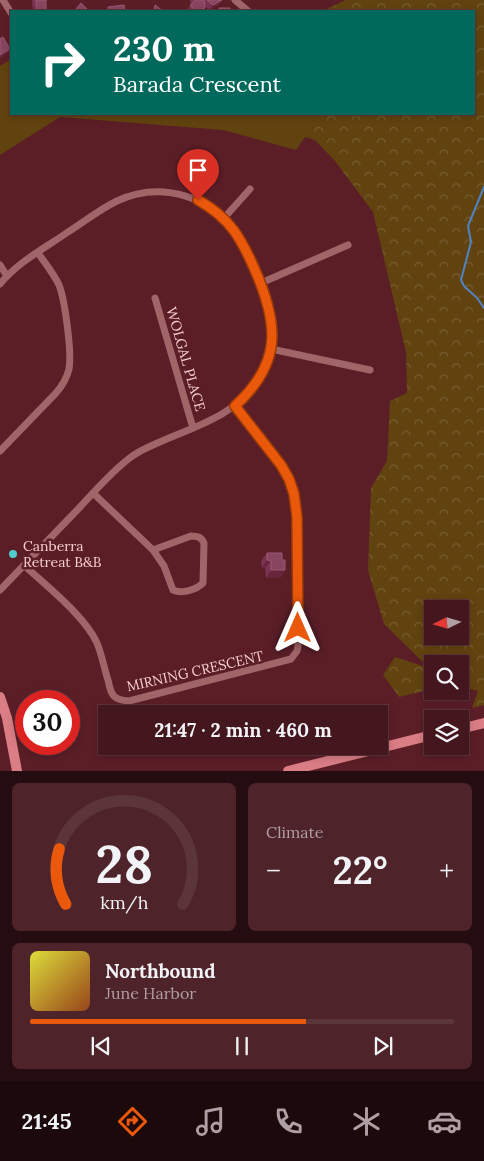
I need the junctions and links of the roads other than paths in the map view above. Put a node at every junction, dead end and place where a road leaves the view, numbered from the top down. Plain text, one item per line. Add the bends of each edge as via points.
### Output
1 (3, 0) edge
2 (235, 0) edge
3 (247, 10) edge
4 (10, 11) edge
5 (250, 189) dead end
6 (224, 218) junction
7 (348, 246) dead end
8 (38, 253) junction
9 (0, 266) edge
10 (7, 276) junction
11 (0, 284) edge
12 (261, 284) junction
13 (155, 298) dead end
14 (270, 349) junction
15 (370, 370) dead end
16 (235, 406) junction
17 (194, 428) junction
18 (0, 451) edge
19 (93, 493) junction
20 (153, 550) junction
21 (24, 565) junction
22 (0, 590) edge
23 (0, 697) edge
24 (484, 723) edge
25 (469, 726) edge
26 (424, 737) edge
27 (18, 768) edge
28 (288, 771) edge

1 - 4 street
2 - 3 street
5 - 6 street
6 - 8 street via 198,200 183,195 150,192 133,195 103,208
6 - 12 street via 243,243
7 - 12 street
8 - 10 street
8 - 18 street via 62,294 70,359 68,371 56,393
9 - 10 street
10 - 11 street
12 - 14 street via 271,315
13 - 17 street, WOLGAL PLACE
14 - 15 street
14 - 16 street via 259,380
16 - 17 street
16 - 21 street, MIRNING CRESCENT via 281,465 294,494 298,646 295,656 129,701 121,700 111,693 99,649 89,629
17 - 19 street via 134,455
19 - 20 street
19 - 21 street
20 - 20 street via 191,536 202,538 203,583 182,592 173,590 164,566
21 - 22 street
23 - 27 main road
24 - 25 main road
26 - 28 main road

